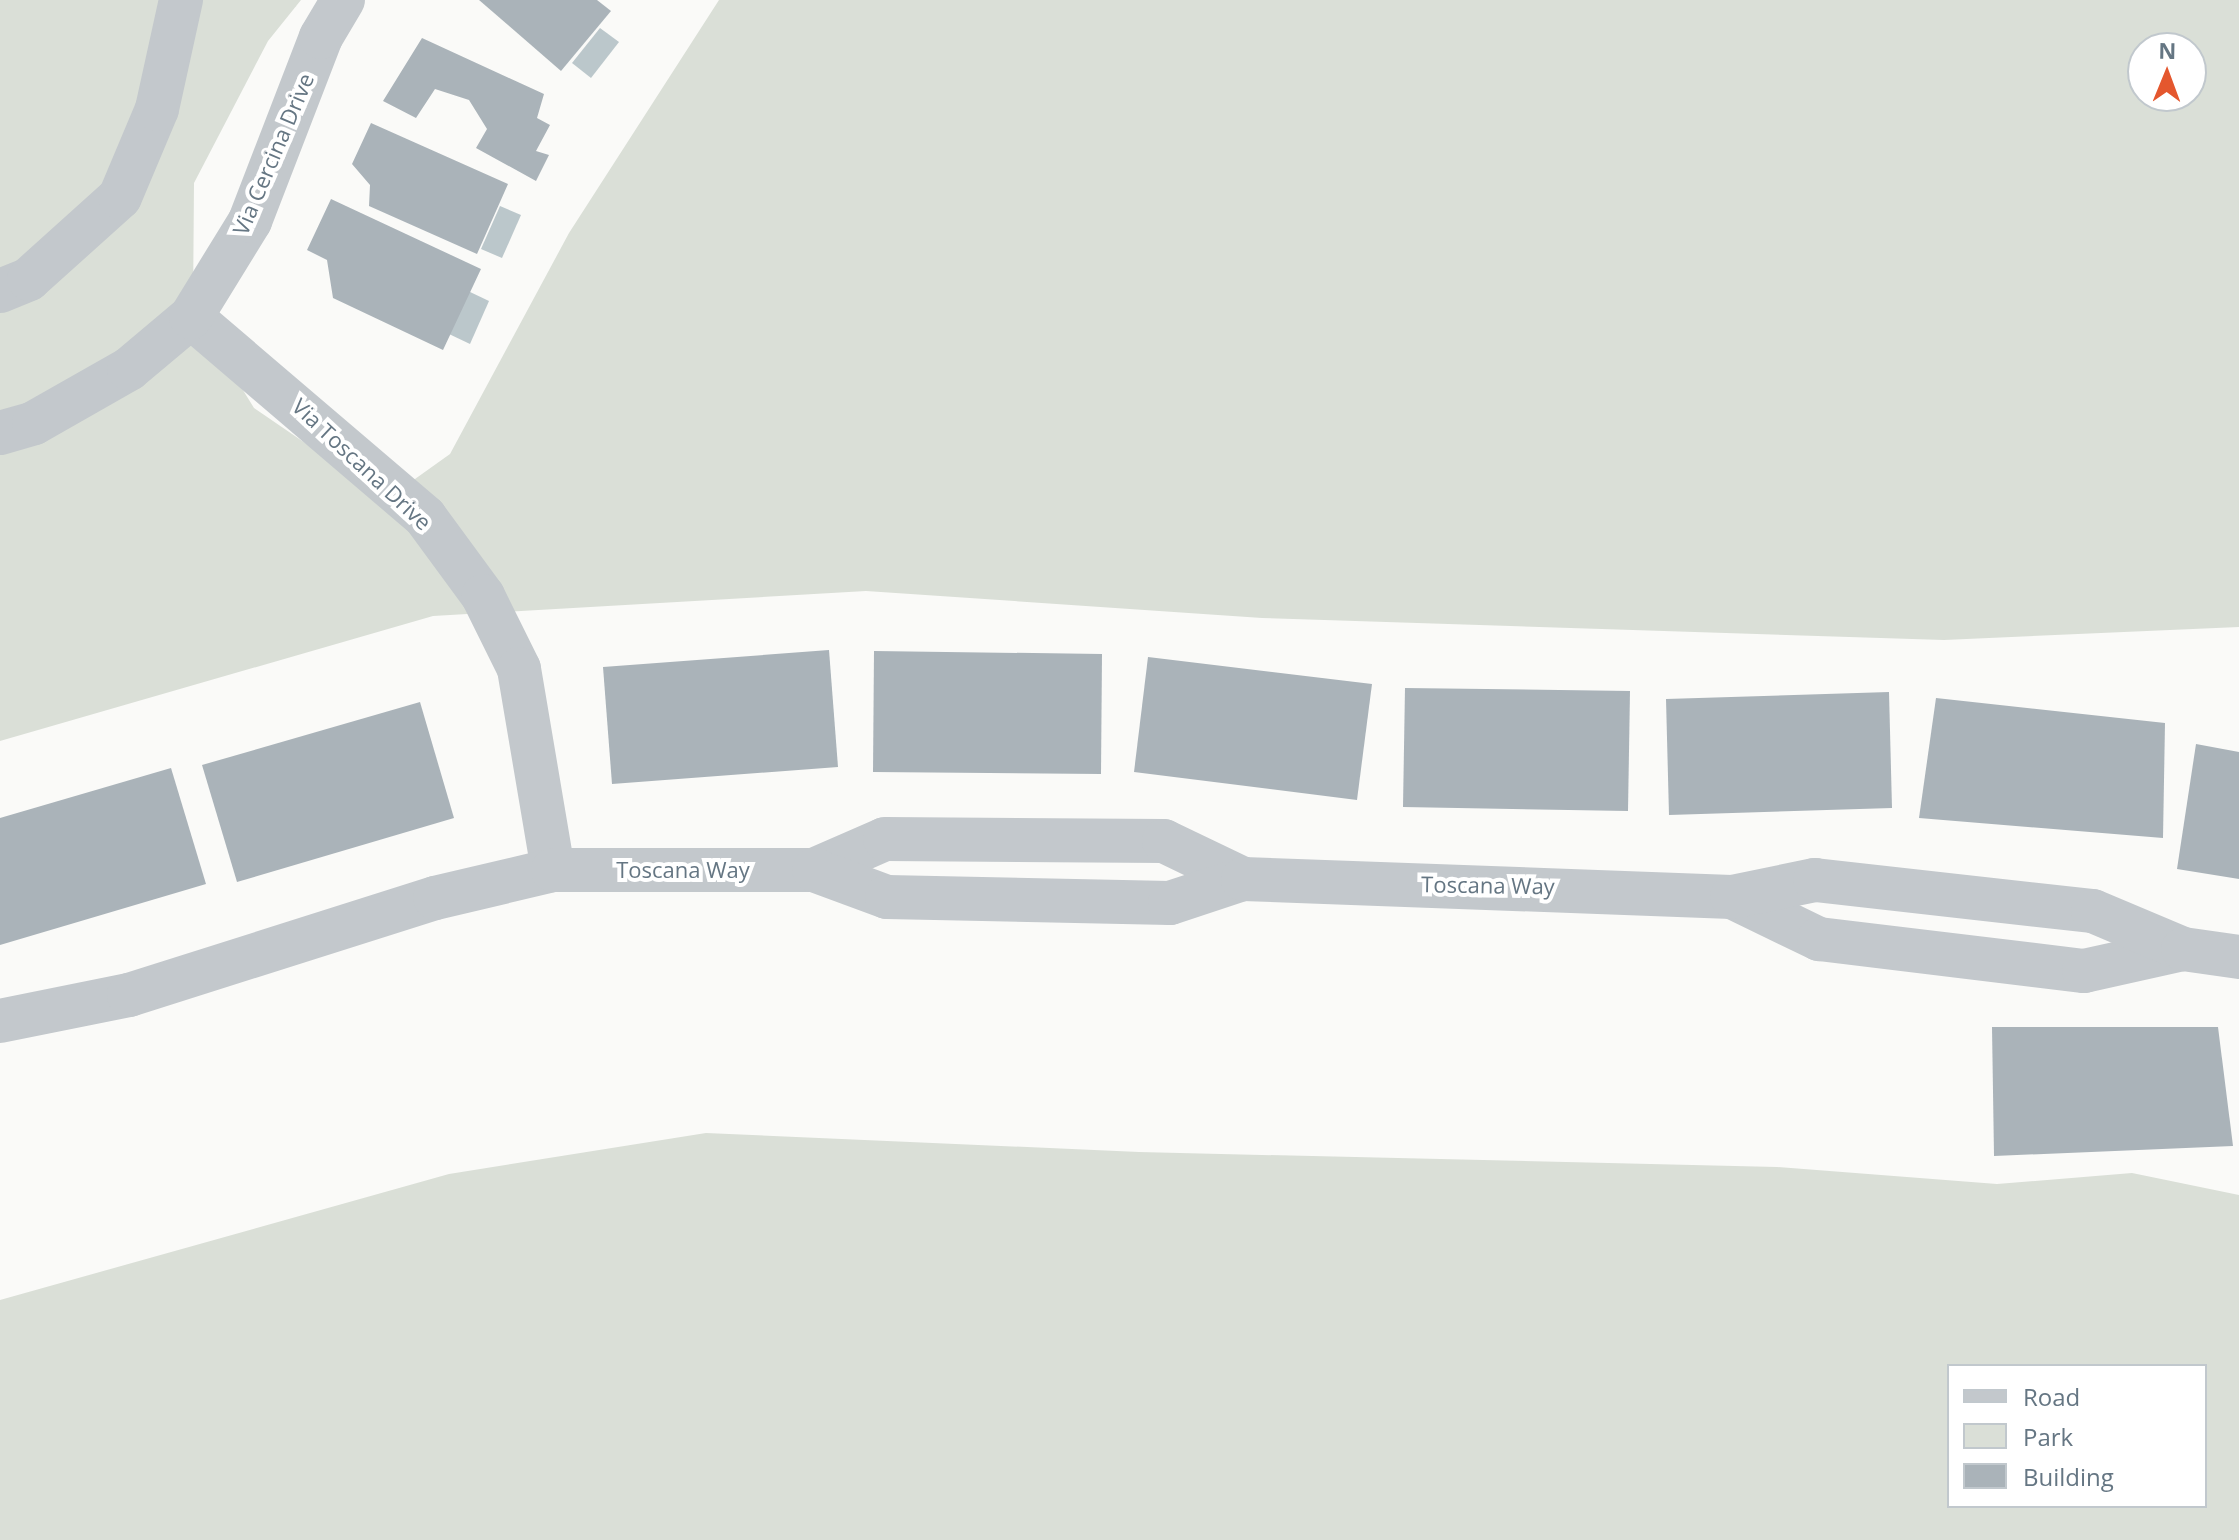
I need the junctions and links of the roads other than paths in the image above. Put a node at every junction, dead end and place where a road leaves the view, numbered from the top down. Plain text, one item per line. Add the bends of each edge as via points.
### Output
1 (181, 0) edge
2 (343, 0) edge
3 (0, 291) edge
4 (191, 317) junction
5 (0, 433) edge
6 (553, 870) junction
7 (814, 870) junction
8 (1243, 879) junction
9 (1732, 897) junction
10 (2183, 949) junction
11 (2239, 957) edge
12 (0, 1021) edge

1 - 3 street via 157,109 120,197 29,279
2 - 4 street, Via Cercina Drive via 321,37 250,221
4 - 5 street, Via Cercina Drive via 129,369 34,423
4 - 6 street, Via Toscana Drive via 425,517 483,596 519,669
6 - 7 street, Toscana Way
6 - 12 street, Toscana Way via 407,906 129,995
7 - 8 street, Toscana Way via 887,897 1170,903
7 - 8 street, Toscana Way via 885,839 1164,841
8 - 9 street, Toscana Way
9 - 10 street, Toscana Way via 1815,880 2077,909
9 - 10 street, Toscana Way via 1819,939 2084,971
10 - 11 street, Toscana Way

